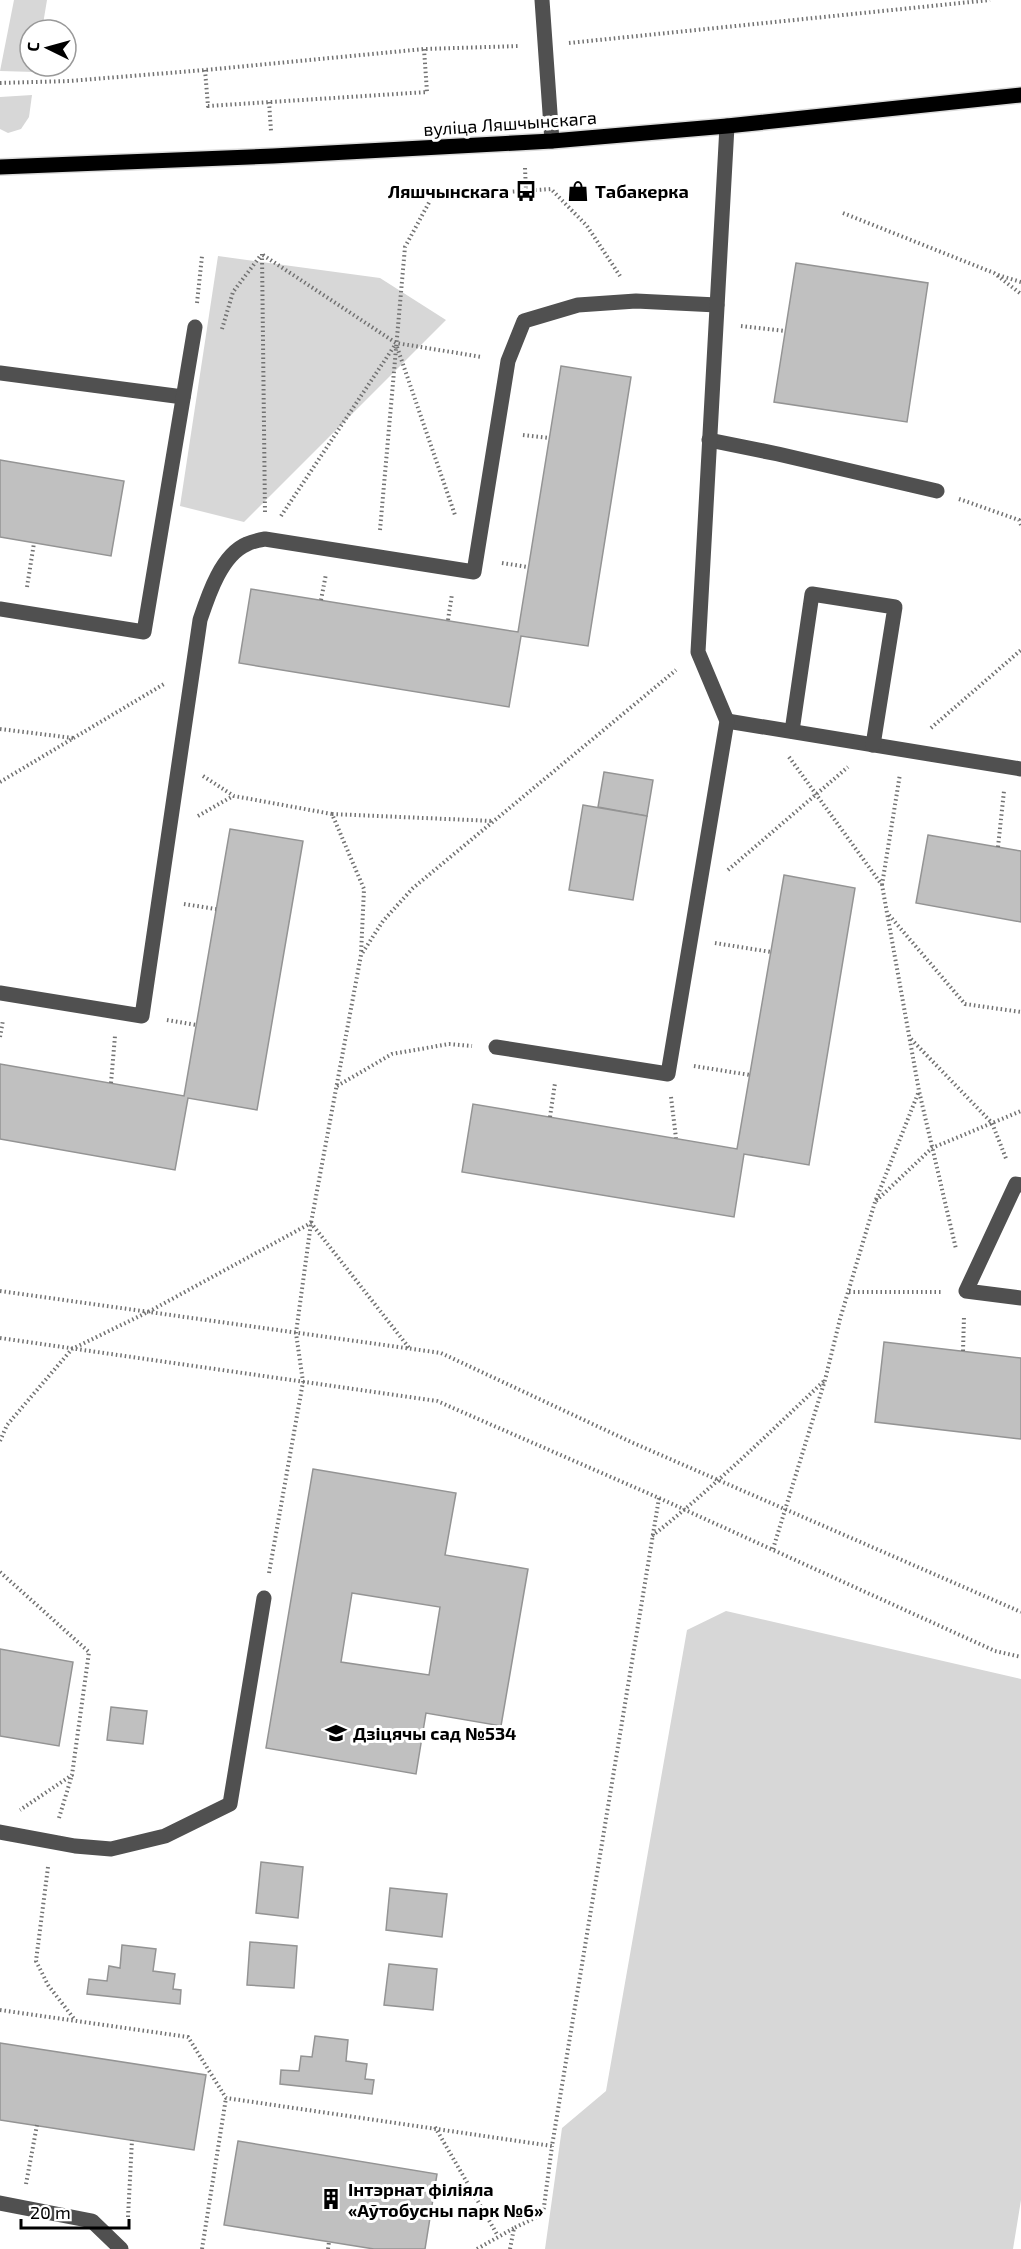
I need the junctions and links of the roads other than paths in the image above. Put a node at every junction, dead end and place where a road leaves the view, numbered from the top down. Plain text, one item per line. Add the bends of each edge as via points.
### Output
1 (542, 0) edge
2 (1021, 95) edge
3 (727, 126) junction
4 (552, 141) junction
5 (0, 167) edge
6 (717, 305) junction
7 (195, 327) road end
8 (0, 373) edge
9 (183, 397) junction
10 (709, 440) junction
11 (937, 491) road end
12 (0, 609) edge
13 (727, 721) junction
14 (792, 731) junction
15 (873, 745) junction
16 (1014, 768) edge
17 (0, 993) edge
18 (496, 1047) road end
19 (1018, 1185) edge
20 (1021, 1298) edge
21 (264, 1598) road end
22 (0, 1832) edge
23 (0, 2204) edge
24 (121, 2249) edge

1 - 4 lane
2 - 3 main road, вуліца Ляшчынскага
3 - 4 main road, вуліца Ляшчынскага
3 - 6 lane
4 - 5 main road, вуліца Ляшчынскага
6 - 10 lane
6 - 17 lane via 636,301 578,305 525,321 508,361 474,572 265,539 245,544 230,557 212,585 200,620 142,1016
7 - 9 lane
8 - 9 lane
9 - 12 lane via 144,632
10 - 11 lane
10 - 13 lane via 698,652
13 - 14 lane
13 - 18 lane via 669,1068
14 - 15 lane
14 - 15 lane via 812,594 895,607
15 - 16 lane
19 - 20 lane via 966,1291
21 - 22 lane via 230,1804 165,1836 111,1849
23 - 24 lane via 92,2221

